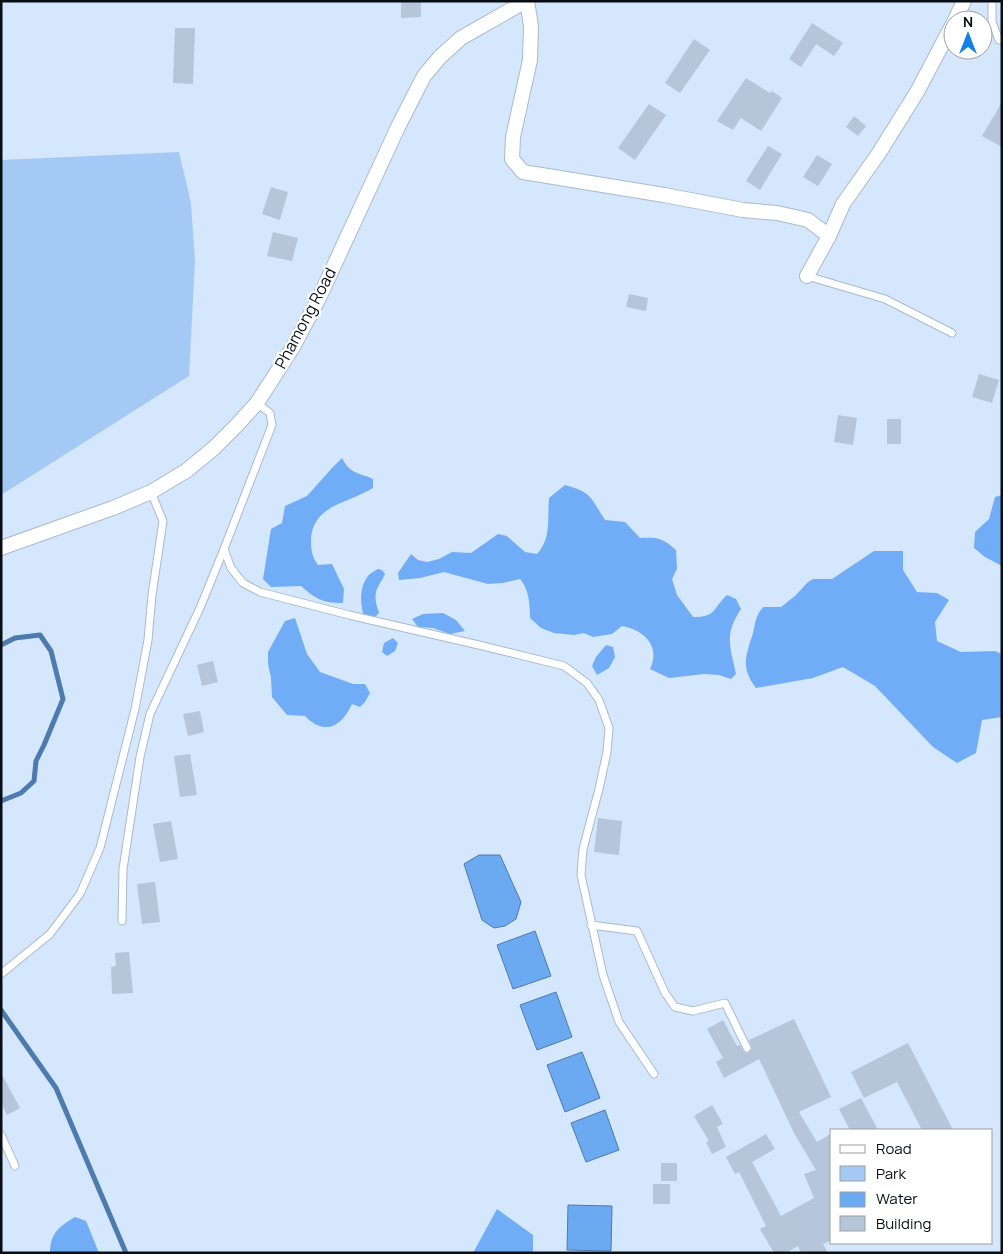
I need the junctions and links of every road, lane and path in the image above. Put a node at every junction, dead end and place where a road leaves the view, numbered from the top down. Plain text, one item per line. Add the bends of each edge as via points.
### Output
1 (526, 1) edge
2 (992, 1) edge
3 (999, 40) dead end
4 (943, 43) edge
5 (829, 236) junction
6 (807, 276) joint
7 (952, 333) dead end
8 (257, 403) junction
9 (151, 492) junction
10 (1, 548) edge
11 (224, 549) junction
12 (122, 921) dead end
13 (591, 925) junction
14 (1, 974) edge
15 (747, 1048) dead end
16 (654, 1074) dead end
17 (1, 1135) edge
18 (15, 1166) dead end

1 - 5 street via 531,26 530,60 512,137 512,159 523,172 792,216 808,220
1 - 8 street, Phamong Road via 461,38 424,76 319,298 293,347
2 - 3 lane via 992,22
4 - 5 street via 912,100 843,204
5 - 6 street
6 - 7 lane via 885,299
8 - 9 street, Phamong Road via 193,466
8 - 11 lane via 270,413 272,425
9 - 10 street, Phamong Road
9 - 14 lane via 163,521 148,640 100,848 80,894 50,934
11 - 12 lane via 150,714 123,869
11 - 13 lane via 231,568 244,583 260,592 564,666 587,682 599,700 609,728 607,752 581,866
13 - 15 lane via 637,931 665,993 675,1007 694,1011 725,1003
13 - 16 lane via 619,1022
17 - 18 lane

